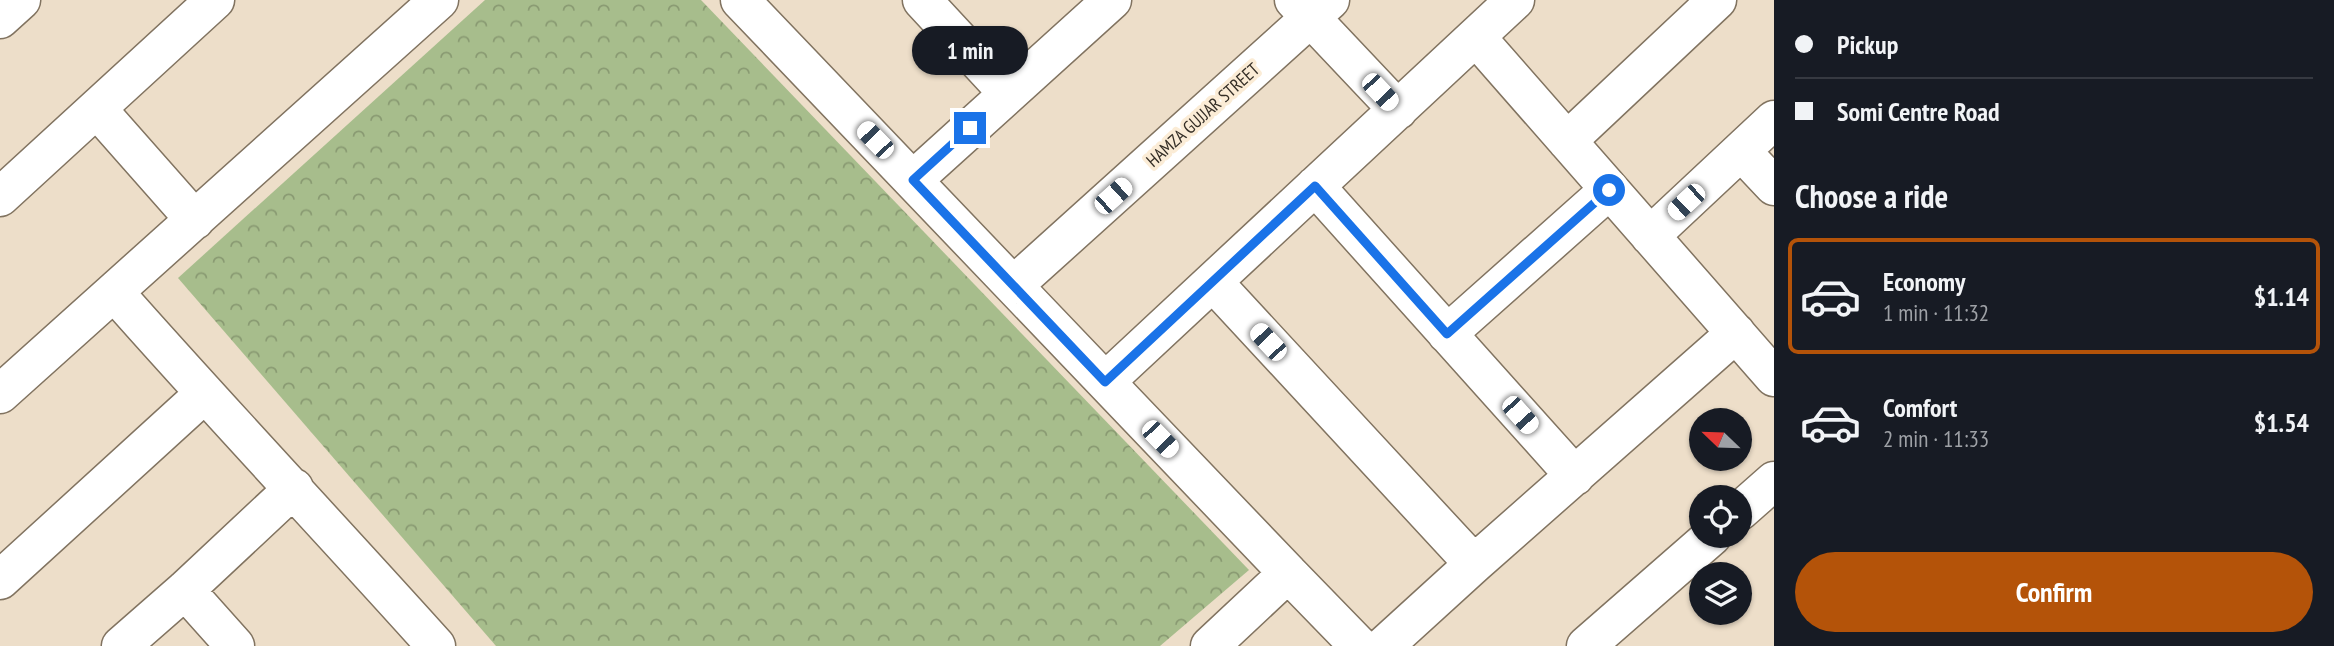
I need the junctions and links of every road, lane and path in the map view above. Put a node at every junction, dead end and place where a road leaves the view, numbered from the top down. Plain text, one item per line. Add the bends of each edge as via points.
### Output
1 (215, 0) edge
2 (439, 0) edge
3 (740, 0) edge
4 (922, 0) edge
5 (1516, 0) edge
6 (1717, 0) edge
7 (1110, 1) edge
8 (1312, 6) edge
9 (1476, 37) junction
10 (1009, 93) junction
11 (96, 109) junction
12 (1398, 110) junction
13 (1774, 120) edge
14 (1567, 141) junction
15 (1741, 151) junction
16 (913, 180) junction
17 (1315, 186) junction
18 (1774, 186) edge
19 (1609, 190) junction
20 (0, 197) edge
21 (195, 220) junction
22 (1650, 236) junction
23 (1213, 282) junction
24 (1014, 285) junction
25 (115, 293) junction
26 (1736, 333) junction
27 (1447, 334) junction
28 (1774, 377) edge
29 (1105, 382) junction
30 (0, 394) edge
31 (204, 394) junction
32 (1575, 476) junction
33 (1774, 481) edge
34 (294, 488) junction
35 (1752, 500) edge
36 (1698, 548) edge
37 (1474, 564) junction
38 (1288, 573) junction
39 (0, 580) edge
40 (185, 590) junction
41 (121, 646) edge
42 (235, 646) edge
43 (436, 646) edge
44 (1210, 646) edge
45 (1359, 646) edge
46 (1384, 646) edge
47 (1586, 646) edge

1 - 11 street
2 - 21 street
3 - 16 street
4 - 10 street
5 - 9 street
6 - 14 street
7 - 10 street
8 - 12 street
8 - 24 street, HAMZA GUJJAR STREET
9 - 12 street
9 - 14 street
10 - 16 street
11 - 20 street
11 - 21 street
12 - 17 street
13 - 15 street
14 - 19 street
15 - 18 street
15 - 22 street
16 - 24 street
17 - 23 street
17 - 27 street
19 - 22 street
19 - 27 street
21 - 25 street
22 - 26 street
23 - 29 street
23 - 37 street
24 - 29 street
25 - 30 street
25 - 31 street
26 - 28 street
26 - 32 street
27 - 32 street
29 - 38 street
31 - 34 street
31 - 39 street
32 - 37 street
33 - 35 street
34 - 40 street
34 - 43 street
36 - 47 street
37 - 46 street
38 - 44 street
38 - 45 street
40 - 41 street
40 - 42 street

